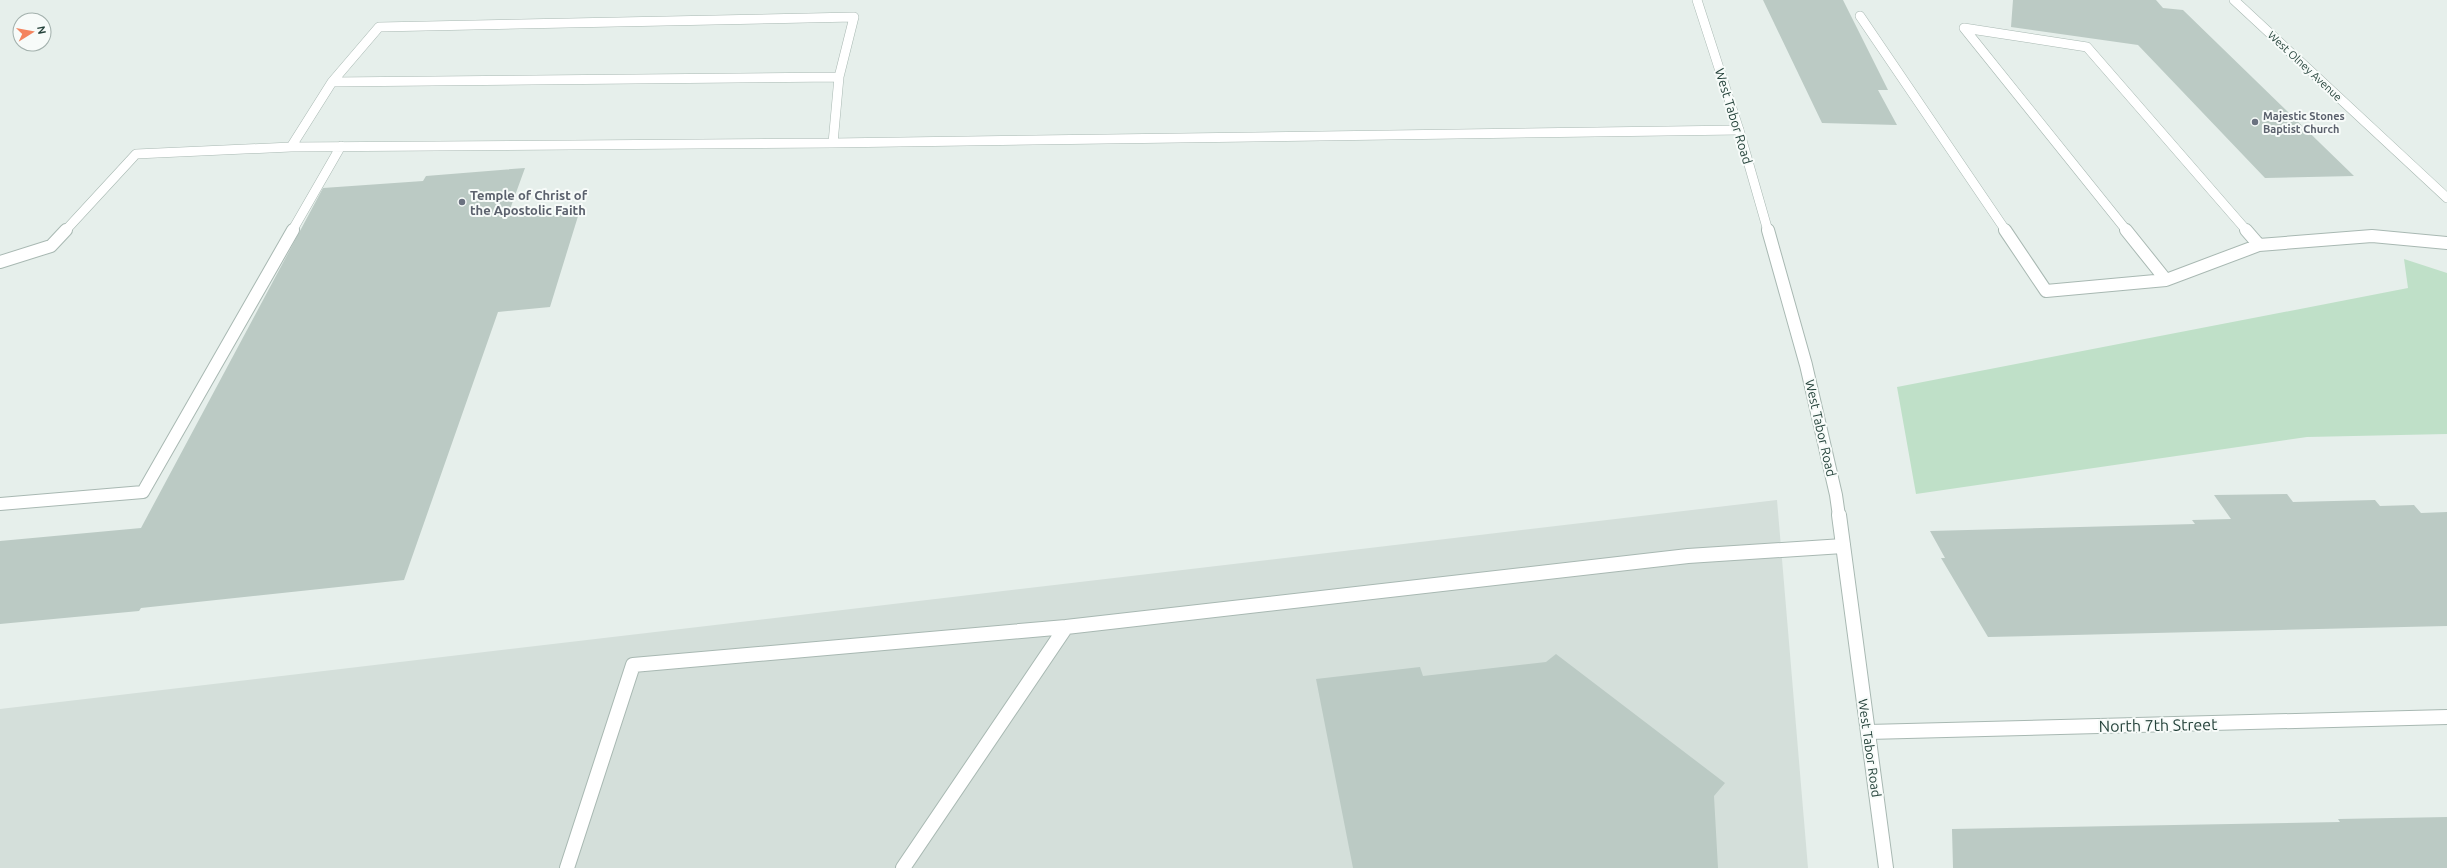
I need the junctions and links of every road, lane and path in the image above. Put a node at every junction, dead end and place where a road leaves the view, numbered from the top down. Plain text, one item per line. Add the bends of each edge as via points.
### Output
1 (1697, 0) edge
2 (2234, 0) edge
3 (1860, 16) dead end
4 (839, 77) junction
5 (332, 82) junction
6 (1739, 130) junction
7 (833, 143) junction
8 (341, 146) junction
9 (291, 147) junction
10 (2447, 198) edge
11 (2447, 243) edge
12 (2259, 246) junction
13 (0, 262) edge
14 (2166, 280) junction
15 (0, 504) edge
16 (1842, 546) junction
17 (1066, 627) junction
18 (2447, 717) edge
19 (1868, 732) junction
20 (567, 868) edge
21 (903, 868) edge
22 (1886, 868) edge

1 - 6 street, West Tabor Road
2 - 10 street, West Olney Avenue
3 - 14 street via 2046,291
4 - 5 street
4 - 5 street via 854,17 379,28
4 - 7 street
5 - 9 street
6 - 7 street
6 - 16 street, West Tabor Road via 1806,365 1836,495
7 - 8 street
8 - 9 street
8 - 15 street via 143,492
9 - 13 street via 136,154 51,246
11 - 12 street via 2372,236
12 - 14 street
12 - 14 street via 2087,47 1964,28
16 - 17 street via 1688,556
16 - 19 street, West Tabor Road
17 - 20 street via 633,665
17 - 21 street
18 - 19 street, North 7th Street
19 - 22 street, West Tabor Road

